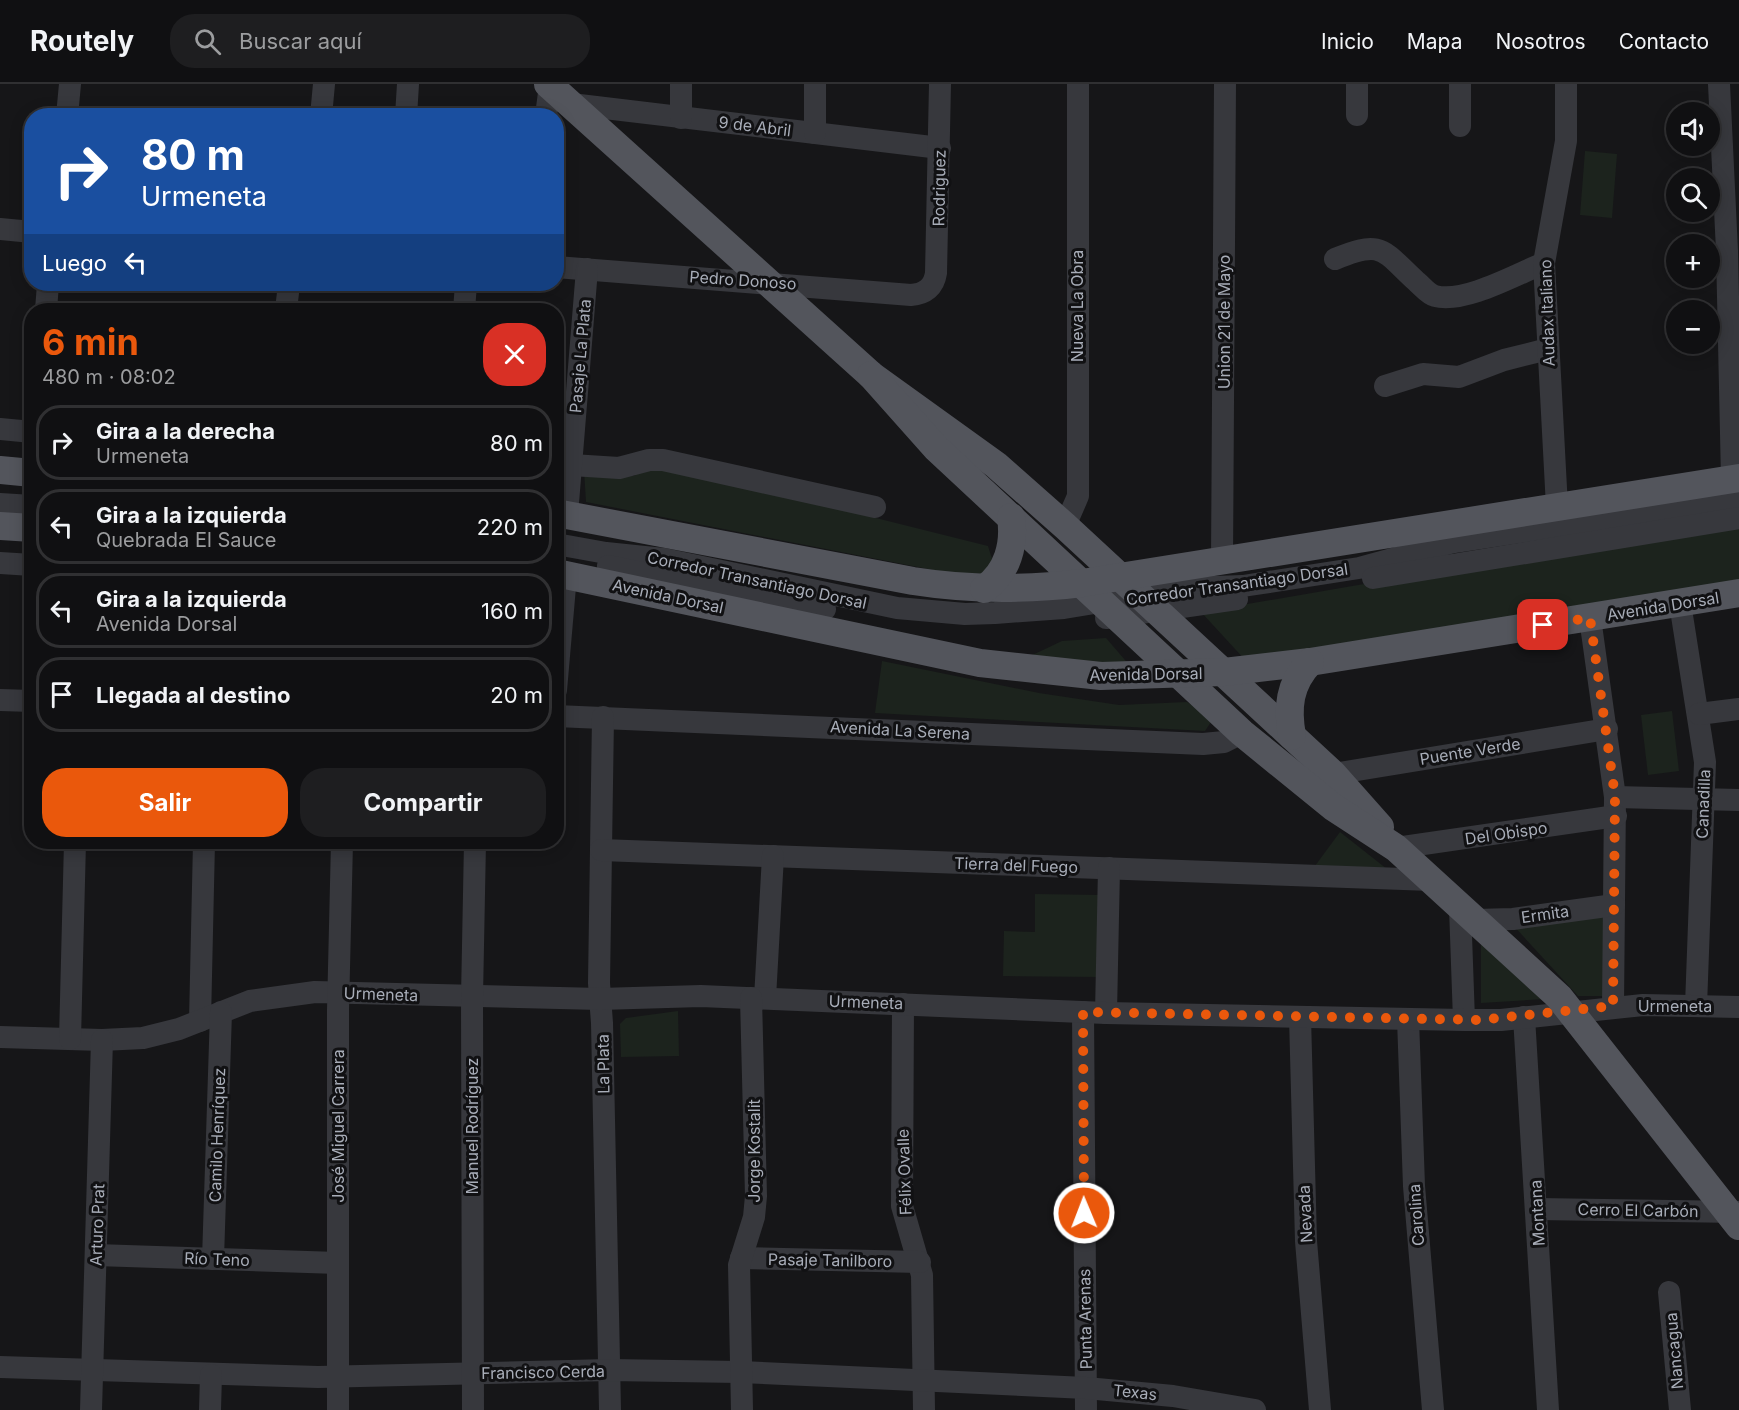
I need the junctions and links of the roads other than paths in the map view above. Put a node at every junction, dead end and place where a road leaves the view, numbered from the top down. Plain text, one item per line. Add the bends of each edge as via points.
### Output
1 (70, 84) edge
2 (324, 84) edge
3 (408, 84) edge
4 (681, 84) edge
5 (815, 84) edge
6 (939, 84) edge
7 (1078, 84) edge
8 (1225, 84) edge
9 (1357, 84) edge
10 (1460, 84) edge
11 (1566, 84) edge
12 (1719, 84) edge
13 (549, 85) edge
14 (68, 108) edge
15 (322, 108) edge
16 (406, 108) edge
17 (558, 108) edge
18 (564, 110) edge
19 (564, 114) edge
20 (1357, 115) dead end
21 (681, 117) junction
22 (1460, 126) dead end
23 (815, 133) junction
24 (940, 148) junction
25 (1732, 218) edge
26 (0, 229) edge
27 (24, 231) edge
28 (1335, 259) dead end
29 (1544, 263) junction
30 (564, 268) edge
31 (587, 269) junction
32 (767, 282) junction
33 (929, 289) joint
34 (1548, 349) junction
35 (871, 375) junction
36 (1385, 386) dead end
37 (0, 429) edge
38 (24, 431) edge
39 (564, 465) edge
40 (0, 470) edge
41 (24, 472) edge
42 (1737, 485) edge
43 (0, 490) edge
44 (24, 492) edge
45 (0, 504) edge
46 (24, 506) edge
47 (875, 507) dead end
48 (1557, 507) junction
49 (564, 514) edge
50 (1011, 517) junction
51 (1739, 518) edge
52 (0, 526) edge
53 (1065, 526) junction
54 (24, 528) edge
55 (564, 545) edge
56 (1222, 561) junction
57 (0, 563) edge
58 (24, 564) edge
59 (564, 579) edge
60 (564, 580) edge
61 (1082, 583) junction
62 (984, 589) junction
63 (1739, 593) edge
64 (1140, 595) junction
65 (1680, 603) junction
66 (1111, 610) junction
67 (1590, 618) junction
68 (1310, 662) junction
69 (1224, 672) junction
70 (1178, 675) junction
71 (0, 700) edge
72 (24, 701) edge
73 (1739, 709) edge
74 (1699, 714) junction
75 (564, 716) edge
76 (603, 717) junction
77 (1607, 729) junction
78 (1242, 733) junction
79 (1292, 736) junction
80 (1333, 774) junction
81 (1704, 799) junction
82 (1739, 800) edge
83 (1615, 806) junction
84 (1396, 848) junction
85 (75, 849) edge
86 (204, 849) edge
87 (342, 849) edge
88 (475, 849) edge
89 (601, 850) junction
90 (773, 856) junction
91 (1109, 868) junction
92 (1431, 880) junction
93 (1614, 905) junction
94 (1468, 914) junction
95 (338, 993) junction
96 (471, 997) junction
97 (758, 998) junction
98 (600, 999) junction
99 (903, 1004) junction
100 (1613, 1006) junction
101 (1696, 1006) junction
102 (1739, 1007) edge
103 (1572, 1011) junction
104 (221, 1012) junction
105 (1083, 1012) junction
106 (1106, 1013) junction
107 (1300, 1017) junction
108 (1524, 1017) junction
109 (1408, 1019) junction
110 (1464, 1020) junction
111 (200, 1021) junction
112 (0, 1037) edge
113 (70, 1039) junction
114 (102, 1040) junction
115 (1537, 1209) junction
116 (1735, 1217) edge
117 (96, 1255) junction
118 (741, 1258) junction
119 (213, 1259) junction
120 (920, 1262) junction
121 (338, 1263) junction
122 (1669, 1292) dead end
123 (0, 1367) edge
124 (93, 1370) junction
125 (609, 1370) junction
126 (740, 1372) junction
127 (473, 1373) junction
128 (212, 1375) junction
129 (338, 1377) junction
130 (923, 1379) junction
131 (1086, 1399) edge
132 (92, 1410) edge
133 (210, 1410) edge
134 (338, 1410) edge
135 (473, 1410) edge
136 (610, 1410) edge
137 (742, 1410) edge
138 (924, 1410) edge
139 (1255, 1410) edge
140 (1320, 1410) edge
141 (1433, 1410) edge
142 (1548, 1410) edge
143 (1680, 1410) edge

1 - 14 street
2 - 15 street
3 - 16 street
4 - 21 street
5 - 23 street
6 - 24 street, Rodriguez
7 - 53 street, Nueva La Obra via 1078,496
8 - 56 street, Union 21 de Mayo
9 - 20 street
10 - 22 street
11 - 29 street, Audax Italiano via 1566,141
12 - 25 street
13 - 17 main road
18 - 21 street, 9 de Abril
19 - 32 main road
21 - 23 street, 9 de Abril
23 - 24 street, 9 de Abril
24 - 33 street, Rodriguez via 936,273
25 - 42 street
26 - 27 street
28 - 29 street via 1363,247 1373,248 1390,257 1428,292 1450,297 1467,295
29 - 34 street, Audax Italiano
30 - 31 street, Pedro Donoso
31 - 32 street, Pedro Donoso
31 - 39 street, Pasaje La Plata
32 - 33 street, Pedro Donoso via 911,295
32 - 35 main road
34 - 36 street via 1459,377 1422,374
34 - 48 street, Audax Italiano
35 - 50 main road via 923,435
35 - 53 main road via 996,465
37 - 38 street
39 - 47 street via 619,468 663,460
40 - 41 main road
42 - 48 main road
42 - 64 street, Corredor Transantiago Dorsal via 1454,542 1347,570 1243,586
43 - 44 street
45 - 46 street
48 - 56 main road
49 - 62 main road via 913,581
50 - 61 main road
50 - 62 main road via 1010,554 998,576
51 - 64 street, Corredor Transantiago Dorsal
52 - 54 main road
53 - 64 main road
55 - 66 street, Corredor Transantiago Dorsal via 664,559 919,611
56 - 64 main road
57 - 58 street
59 - 66 street, Corredor Transantiago Dorsal via 965,622 1069,621
60 - 70 main road, Avenida Dorsal via 980,663 1061,674
61 - 62 main road
61 - 64 main road
61 - 66 main road
63 - 65 main road, Avenida Dorsal
64 - 66 street, Corredor Transantiago Dorsal
64 - 69 main road
65 - 67 main road, Avenida Dorsal
65 - 74 street, Canadilla
66 - 70 main road
67 - 68 main road, Avenida Dorsal
67 - 77 street
68 - 69 main road, Avenida Dorsal
68 - 79 main road via 1297,679 1290,699
69 - 70 main road, Avenida Dorsal
69 - 79 main road
70 - 78 main road
71 - 72 street
73 - 74 street
74 - 81 street, Canadilla via 1704,744
75 - 76 street, Avenida La Serena
76 - 78 street, Avenida La Serena via 1203,744 1224,742
76 - 89 street, La Plata
77 - 80 street, Puente Verde
77 - 83 street
78 - 84 main road via 1333,807
79 - 80 main road
80 - 84 main road
81 - 82 street, Del Obispo
81 - 83 street, Del Obispo
81 - 101 street, Canadilla
83 - 84 street, Del Obispo
83 - 93 street
84 - 92 main road
85 - 113 street
86 - 111 street
87 - 95 street, José Miguel Carrera
88 - 96 street, Manuel Rodríguez
89 - 90 street, Tierra del Fuego
89 - 98 street, La Plata
90 - 91 street, Tierra del Fuego
90 - 97 street, Jorge Kostalit
91 - 92 street, Tierra del Fuego
91 - 106 street
92 - 94 main road
93 - 94 street, Ermita via 1513,919
93 - 100 street
94 - 103 main road
94 - 110 street
95 - 96 street, Urmeneta
95 - 104 street, Urmeneta via 271,996
95 - 121 street, José Miguel Carrera
96 - 98 street, Urmeneta
96 - 127 street, Manuel Rodríguez
97 - 98 street, Urmeneta
97 - 99 street, Urmeneta
97 - 118 street, Jorge Kostalit via 756,1196
98 - 125 street, La Plata
99 - 105 street, Urmeneta
99 - 120 street, Félix Ovalle via 902,1206
100 - 101 street, Urmeneta
100 - 103 street, Urmeneta
101 - 102 street, Urmeneta
103 - 108 street, Urmeneta
103 - 116 main road
104 - 111 street, Urmeneta
104 - 119 street, Camilo Henríquez
105 - 106 street, Urmeneta
105 - 131 street, Punta Arenas
106 - 107 street, Urmeneta
107 - 109 street, Urmeneta
107 - 140 street, Nevada via 1306,1241
108 - 110 street, Urmeneta
108 - 115 street, Montana
109 - 110 street, Urmeneta
109 - 141 street, Carolina via 1414,1186
111 - 114 street, Urmeneta via 143,1038
112 - 113 street, Urmeneta
113 - 114 street, Urmeneta
114 - 117 street, Arturo Prat
115 - 116 street, Cerro El Carbón
115 - 142 street, Montana
117 - 119 street, Río Teno
117 - 124 street, Arturo Prat
118 - 120 street, Pasaje Tanilboro
118 - 126 street, Jorge Kostalit
119 - 121 street, Río Teno
120 - 130 street, Félix Ovalle
121 - 129 street, José Miguel Carrera
122 - 143 street, Nancagua
123 - 124 street, Francisco Cerda
124 - 128 street, Francisco Cerda
124 - 132 street, Arturo Prat
125 - 126 street, Francisco Cerda
125 - 127 street, Francisco Cerda
125 - 136 street, La Plata
126 - 130 street, Francisco Cerda
126 - 137 street, Jorge Kostalit
127 - 129 street, Francisco Cerda
127 - 135 street, Manuel Rodríguez
128 - 129 street, Francisco Cerda
128 - 133 street
129 - 134 street, José Miguel Carrera
130 - 131 street, Francisco Cerda
130 - 138 street, Félix Ovalle
131 - 139 street, Texas via 1173,1396

